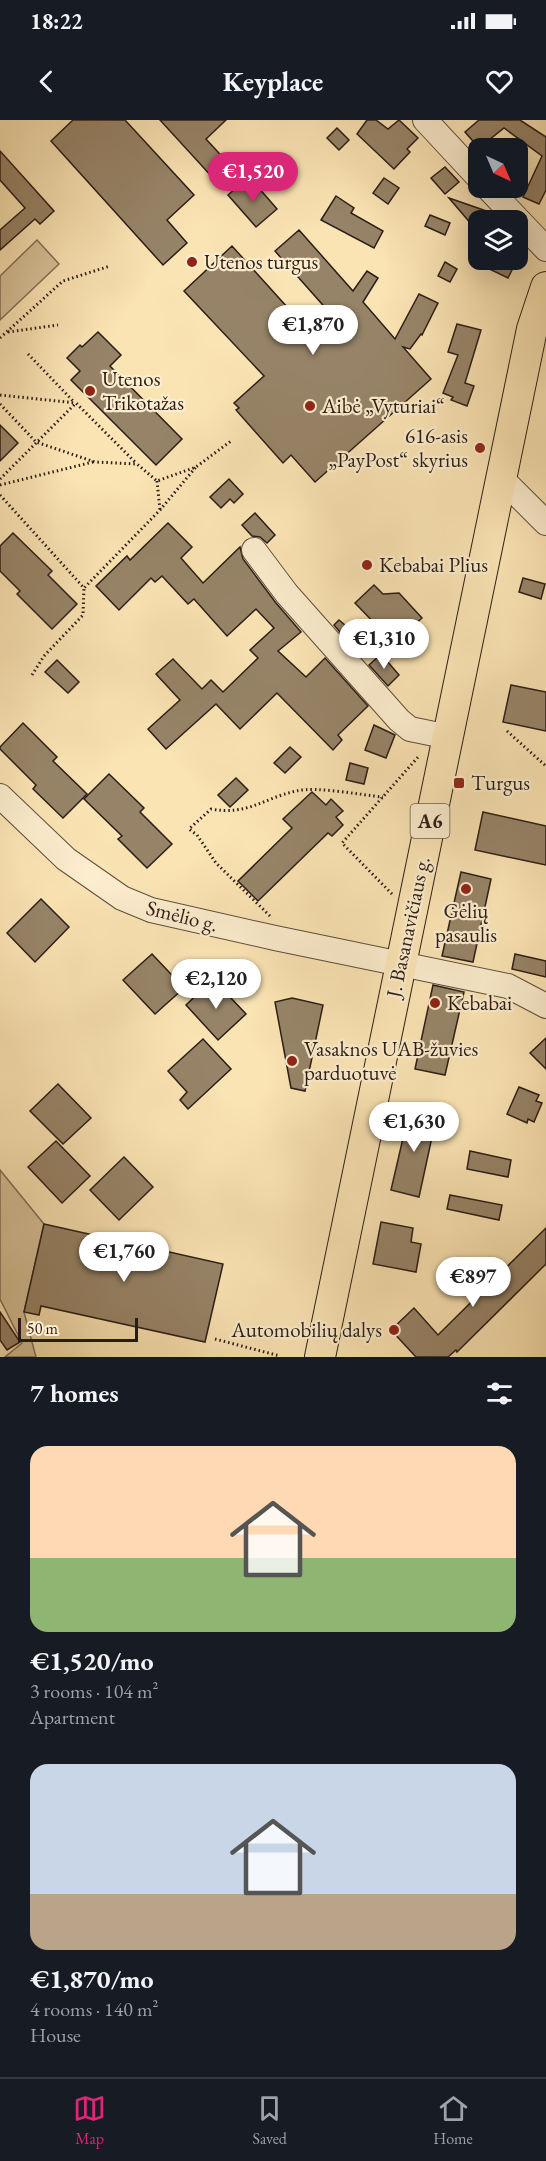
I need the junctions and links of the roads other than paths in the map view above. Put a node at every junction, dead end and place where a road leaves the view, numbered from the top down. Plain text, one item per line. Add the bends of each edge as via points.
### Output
1 (425, 120) edge
2 (468, 166) edge
3 (498, 198) edge
4 (546, 249) edge
5 (546, 286) edge
6 (501, 478) junction
7 (546, 523) edge
8 (254, 550) dead end
9 (437, 735) junction
10 (0, 796) edge
11 (400, 963) junction
12 (546, 1006) edge
13 (320, 1357) edge

1 - 2 street
3 - 4 street
5 - 6 main road, J. Basanavičiaus g. / A6 via 532,329
6 - 7 street
6 - 9 main road, J. Basanavičiaus g. / A6
8 - 9 street via 287,594 399,720 410,729
9 - 11 main road, J. Basanavičiaus g. / A6
10 - 11 street, Smėlio g. via 66,859 122,898 151,910
11 - 12 street, Smėlio g. via 508,986
11 - 13 main road, J. Basanavičiaus g. / A6

